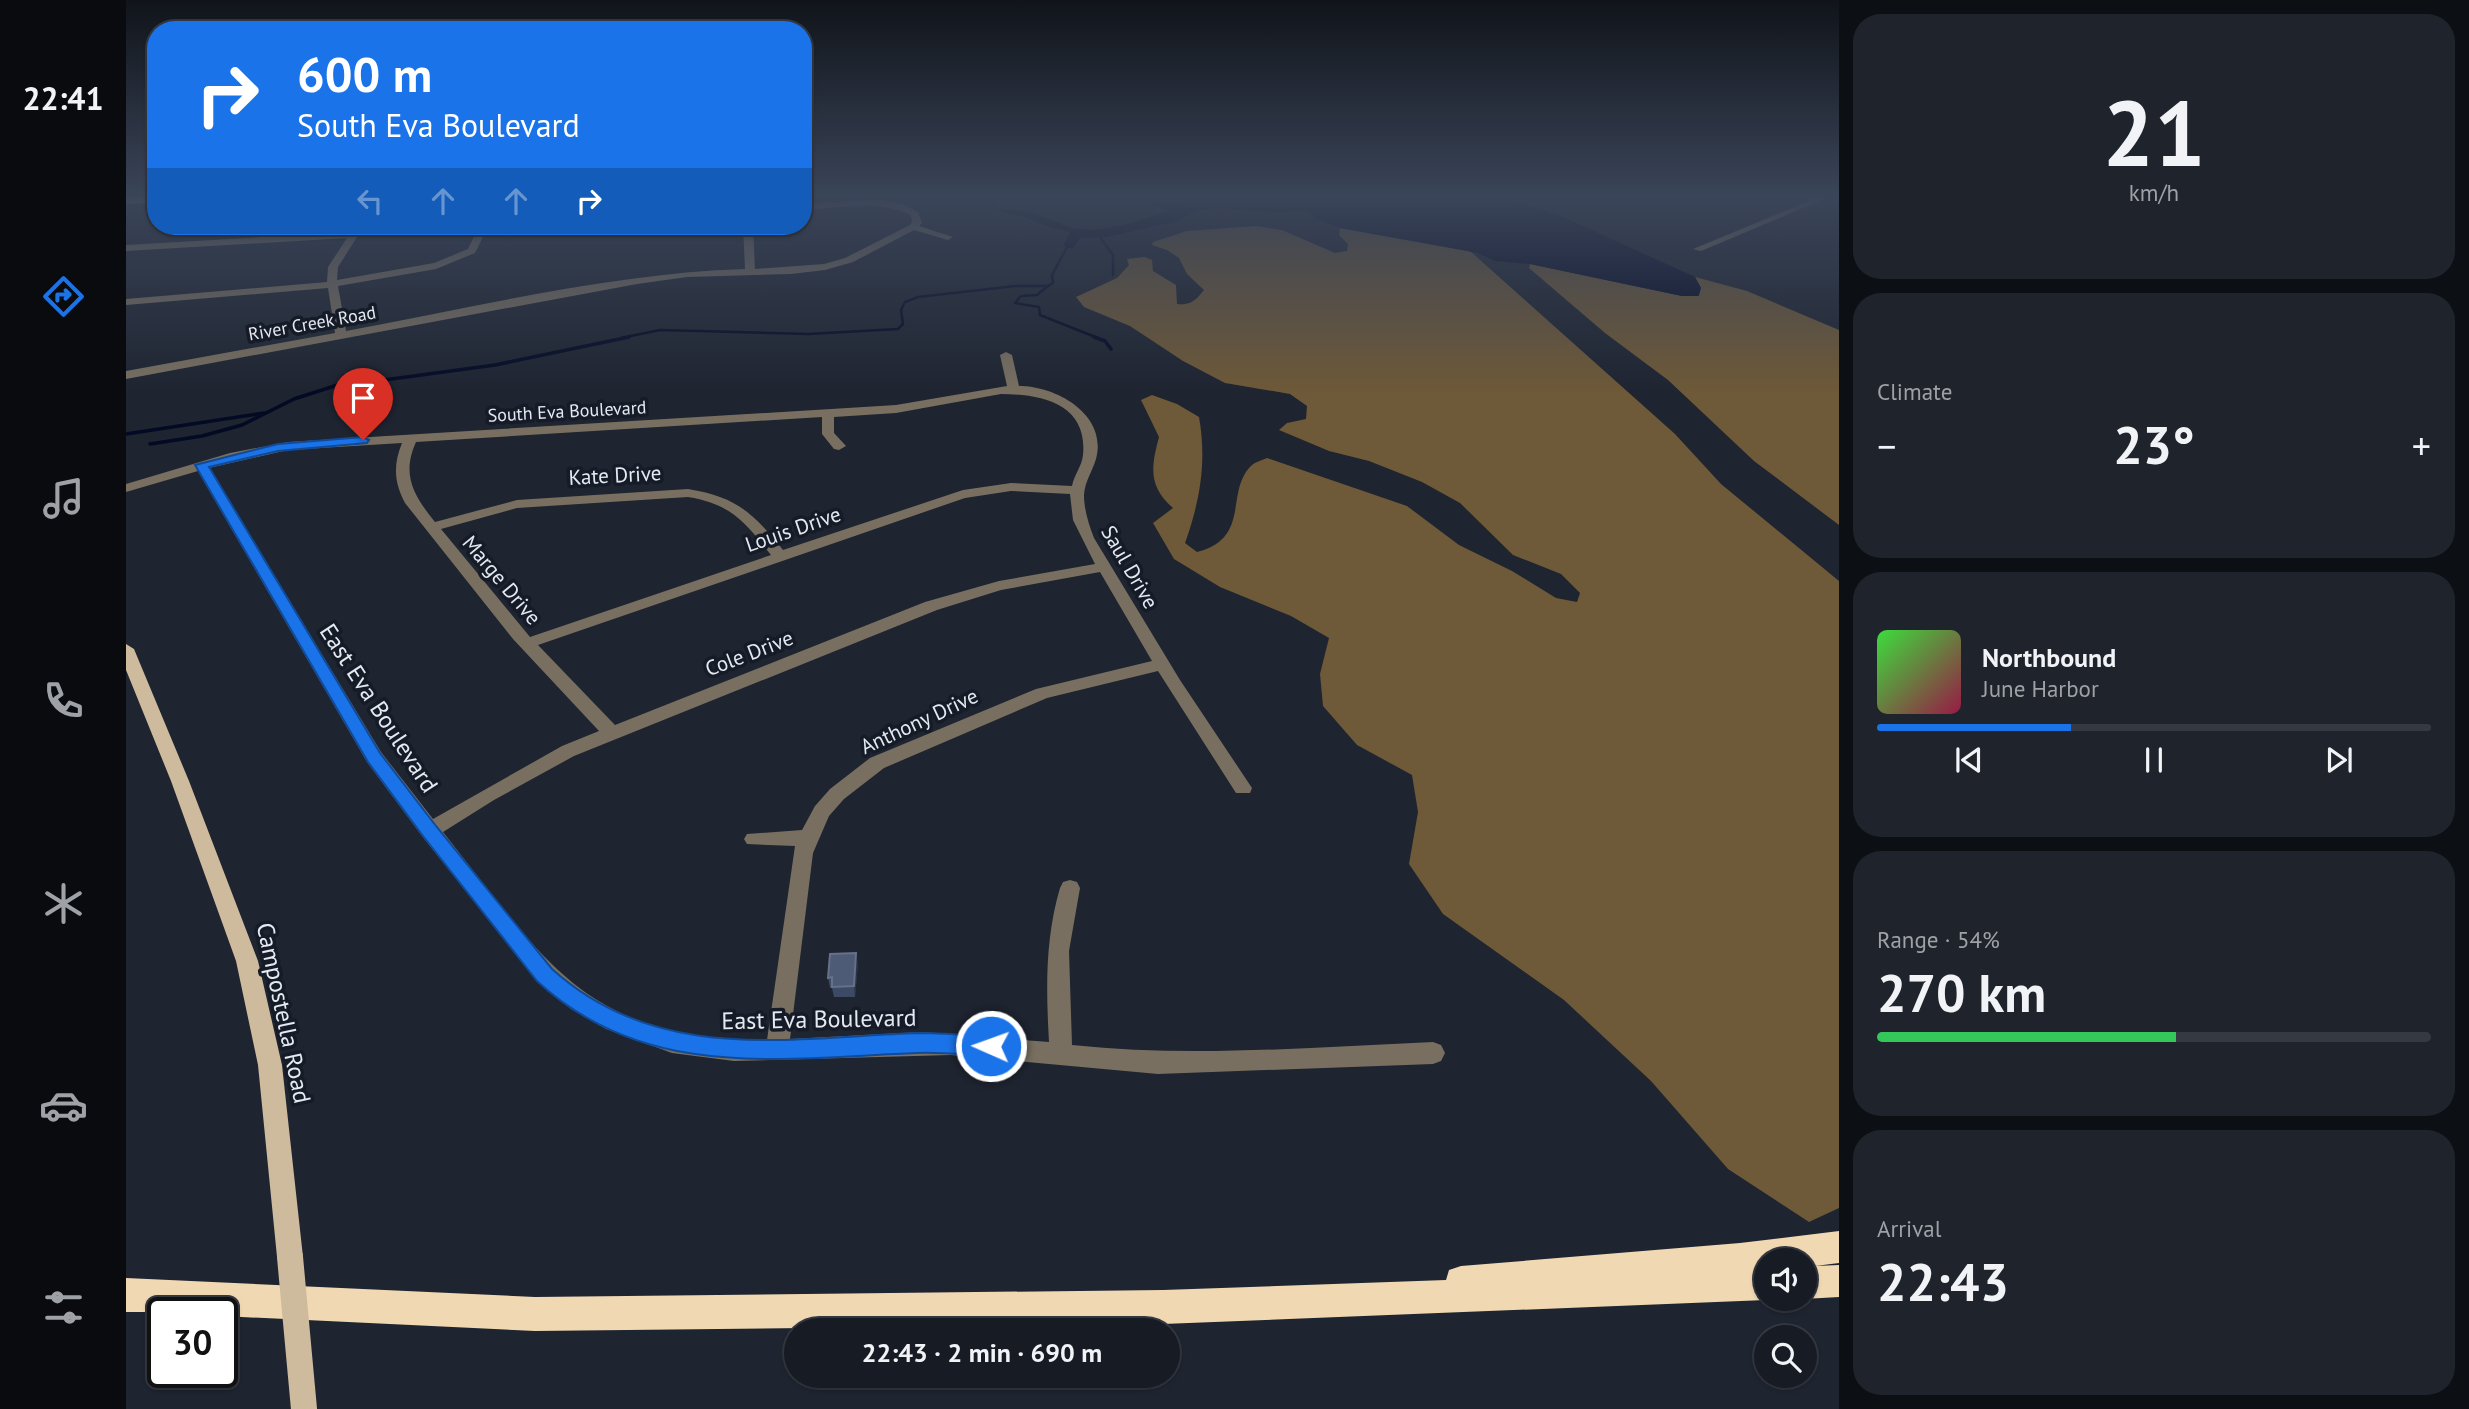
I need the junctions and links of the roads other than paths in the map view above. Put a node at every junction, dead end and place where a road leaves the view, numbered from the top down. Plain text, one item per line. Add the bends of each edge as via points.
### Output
1 (336, 262) edge
2 (451, 262) edge
3 (750, 262) edge
4 (841, 262) edge
5 (750, 272) junction
6 (332, 284) junction
7 (126, 302) edge
8 (341, 335) junction
9 (1006, 355) dead end
10 (126, 375) edge
11 (1014, 389) junction
12 (828, 413) junction
13 (411, 438) junction
14 (839, 446) dead end
15 (201, 465) junction
16 (126, 488) edge
17 (1077, 490) junction
18 (431, 527) junction
19 (780, 556) junction
20 (1105, 567) junction
21 (528, 643) junction
22 (126, 649) edge
23 (1162, 664) junction
24 (611, 732) junction
25 (1243, 788) dead end
26 (429, 831) junction
27 (808, 838) junction
28 (754, 839) dead end
29 (1070, 888) dead end
30 (777, 1049) junction
31 (1433, 1053) dead end
32 (1060, 1056) junction
33 (1839, 1247) edge
34 (1839, 1282) edge
35 (1817, 1283) edge
36 (1754, 1284) edge
37 (126, 1295) edge
38 (1163, 1307) junction
39 (304, 1409) edge

1 - 6 street
2 - 6 street
3 - 5 street
4 - 5 street, River Creek Road via 791,271
5 - 8 street, River Creek Road via 637,281
6 - 7 street
6 - 8 street
8 - 10 street, River Creek Road
9 - 11 street
11 - 12 street, South Eva Boulevard via 916,407
11 - 17 street via 1048,395 1073,407 1082,418 1091,446
12 - 13 street, South Eva Boulevard
12 - 14 street via 828,434
13 - 15 street, South Eva Boulevard via 288,446
13 - 18 street, Marge Drive via 401,462 401,483
15 - 16 street, South Eva Boulevard
15 - 26 street, East Eva Boulevard via 374,757
17 - 19 street, Louis Drive via 1011,487 971,492
17 - 20 street, Saul Drive via 1080,520
18 - 19 street, Kate Drive via 517,504 688,493 736,506
18 - 21 street, Marge Drive
19 - 21 street, Louis Drive
20 - 23 street, Saul Drive
20 - 24 street, Cole Drive via 999,586 932,606
21 - 24 street, Marge Drive
22 - 39 main road, Campostella Road, bridge via 247,961 270,1065
23 - 25 street, Saul Drive
23 - 27 street, Anthony Drive via 1041,693 877,763 837,794
24 - 26 street, Cole Drive via 541,765
26 - 30 street, East Eva Boulevard via 538,968 596,1014 627,1029 674,1042
27 - 28 street
27 - 30 street, Anthony Drive
29 - 32 street via 1060,917 1056,952
30 - 32 street, East Eva Boulevard via 921,1043 991,1046
31 - 32 street, East Eva Boulevard via 1158,1063
33 - 38 highway
34 - 35 highway
36 - 38 highway
37 - 38 highway via 535,1314

